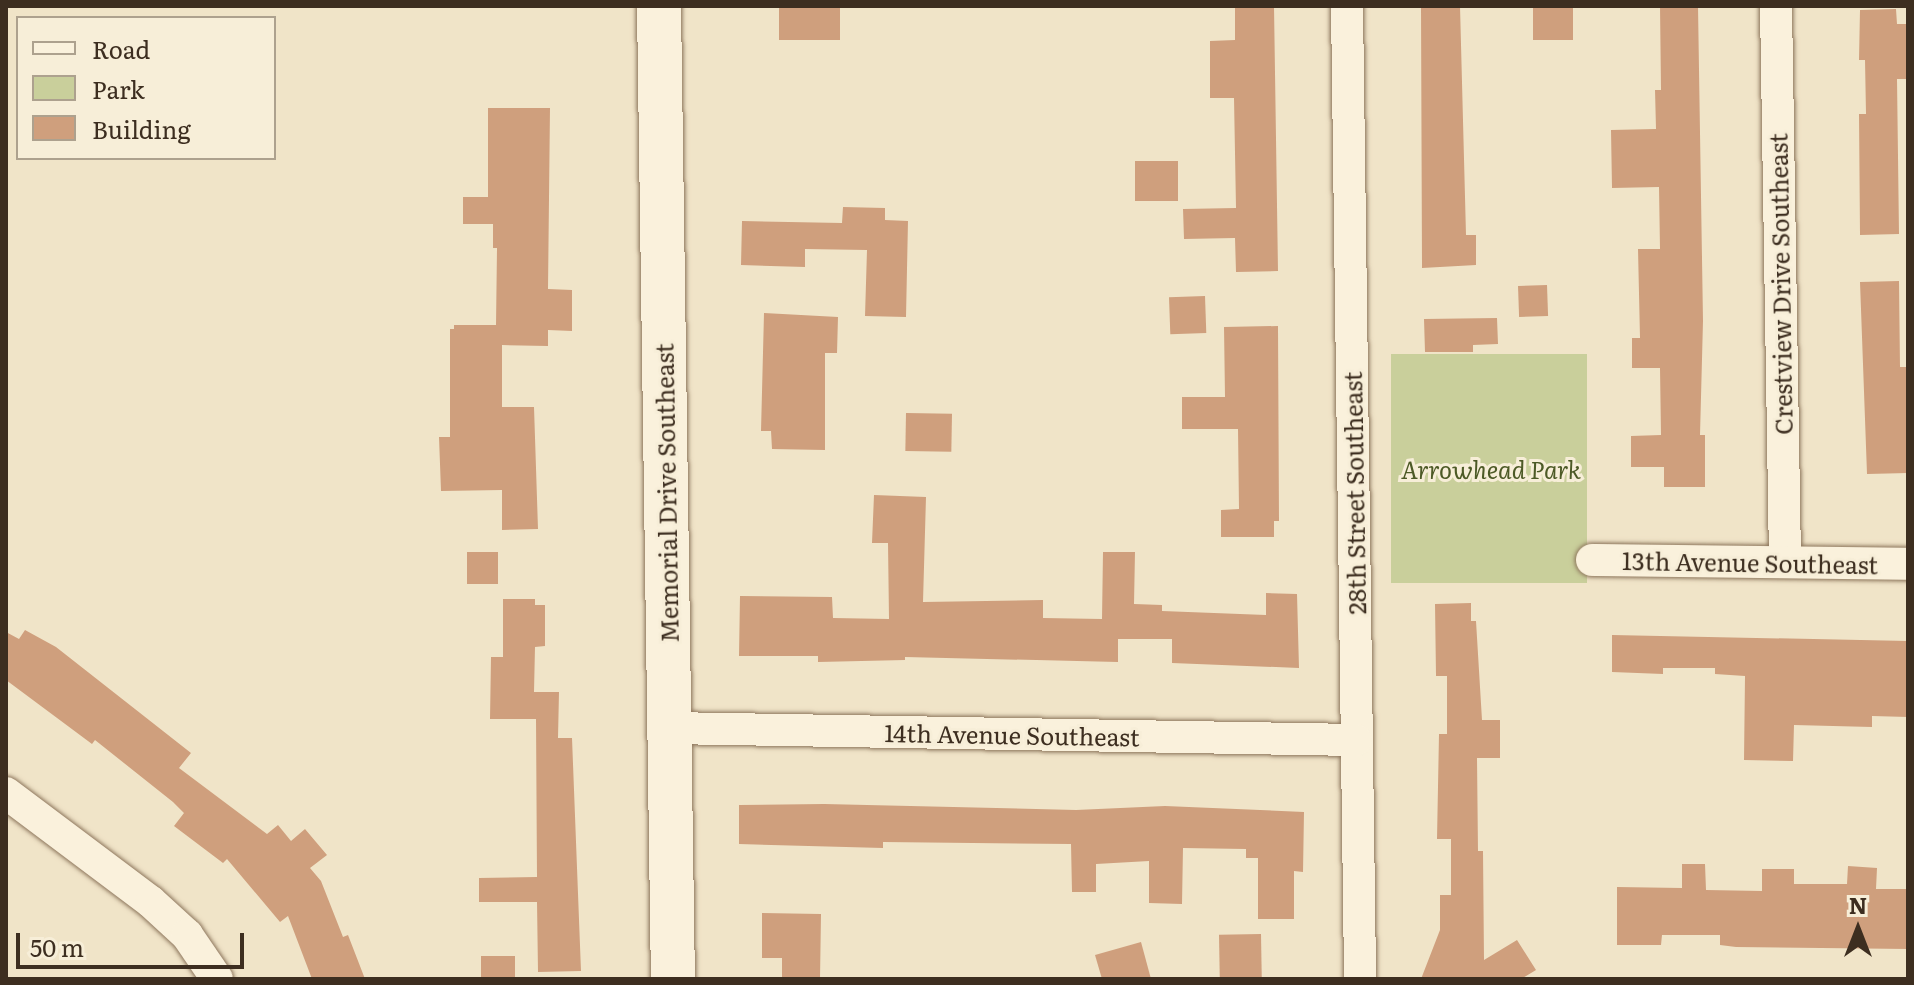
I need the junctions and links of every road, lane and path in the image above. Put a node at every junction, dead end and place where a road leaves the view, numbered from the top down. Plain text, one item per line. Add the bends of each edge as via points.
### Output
1 (659, 6) edge
2 (1347, 6) edge
3 (1776, 6) edge
4 (1592, 560) dead end
5 (1785, 562) junction
6 (1908, 564) edge
7 (669, 728) junction
8 (1356, 740) junction
9 (6, 793) edge
10 (217, 979) edge
11 (673, 979) edge
12 (1360, 979) edge

1 - 7 street, Memorial Drive Southeast
2 - 8 street, 28th Street Southeast
3 - 5 street, Crestview Drive Southeast
4 - 5 street, 13th Avenue Southeast
5 - 6 street, 13th Avenue Southeast
7 - 8 street, 14th Avenue Southeast
7 - 11 street, Memorial Drive Southeast
8 - 12 street, 28th Street Southeast
9 - 10 street via 151,902 187,935

